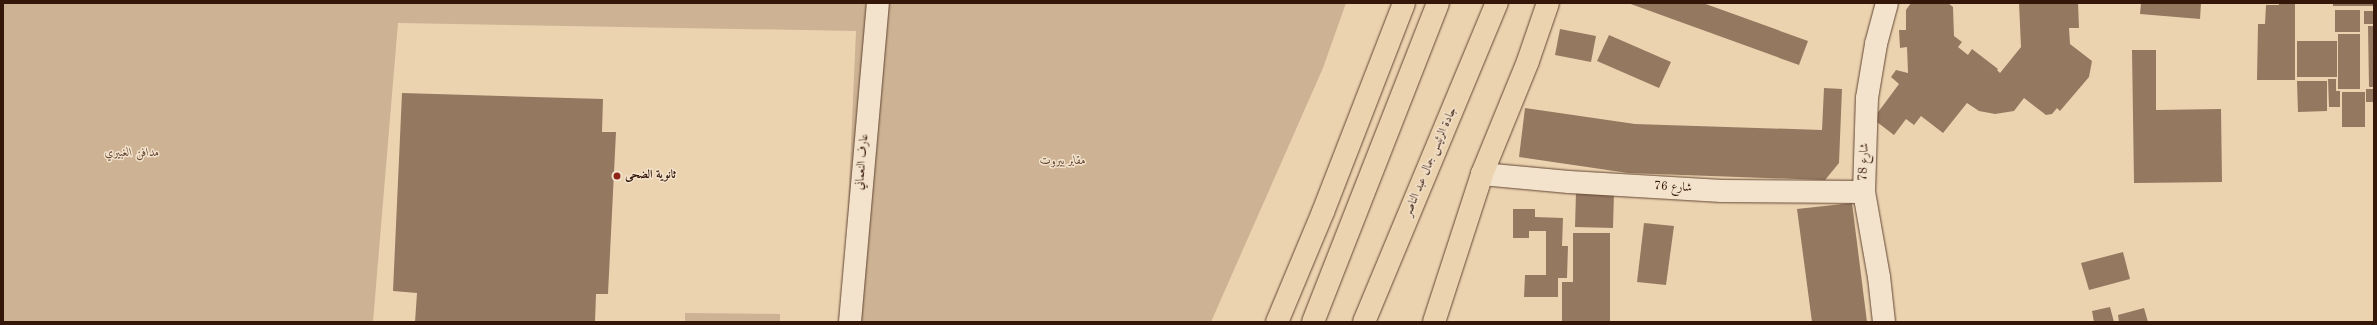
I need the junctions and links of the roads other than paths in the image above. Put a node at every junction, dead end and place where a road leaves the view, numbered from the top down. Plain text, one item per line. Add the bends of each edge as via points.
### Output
1 (878, 3) edge
2 (1404, 3) edge
3 (1438, 3) edge
4 (1498, 3) edge
5 (1548, 3) edge
6 (1887, 3) edge
7 (1482, 174) junction
8 (1864, 192) junction
9 (850, 322) edge
10 (1277, 322) edge
11 (1313, 322) edge
12 (1364, 322) edge
13 (1434, 322) edge
14 (1884, 322) edge

1 - 9 street, عارف النعماني
2 - 10 highway via 1323,212
3 - 11 highway
4 - 12 highway, جادة الرئيس جمال عبد الناصر
5 - 7 highway via 1528,61
6 - 8 street, شارع 78 via 1876,44 1868,98
7 - 8 street, شارع 76 via 1722,191
7 - 13 highway
8 - 14 street, شارع 78

